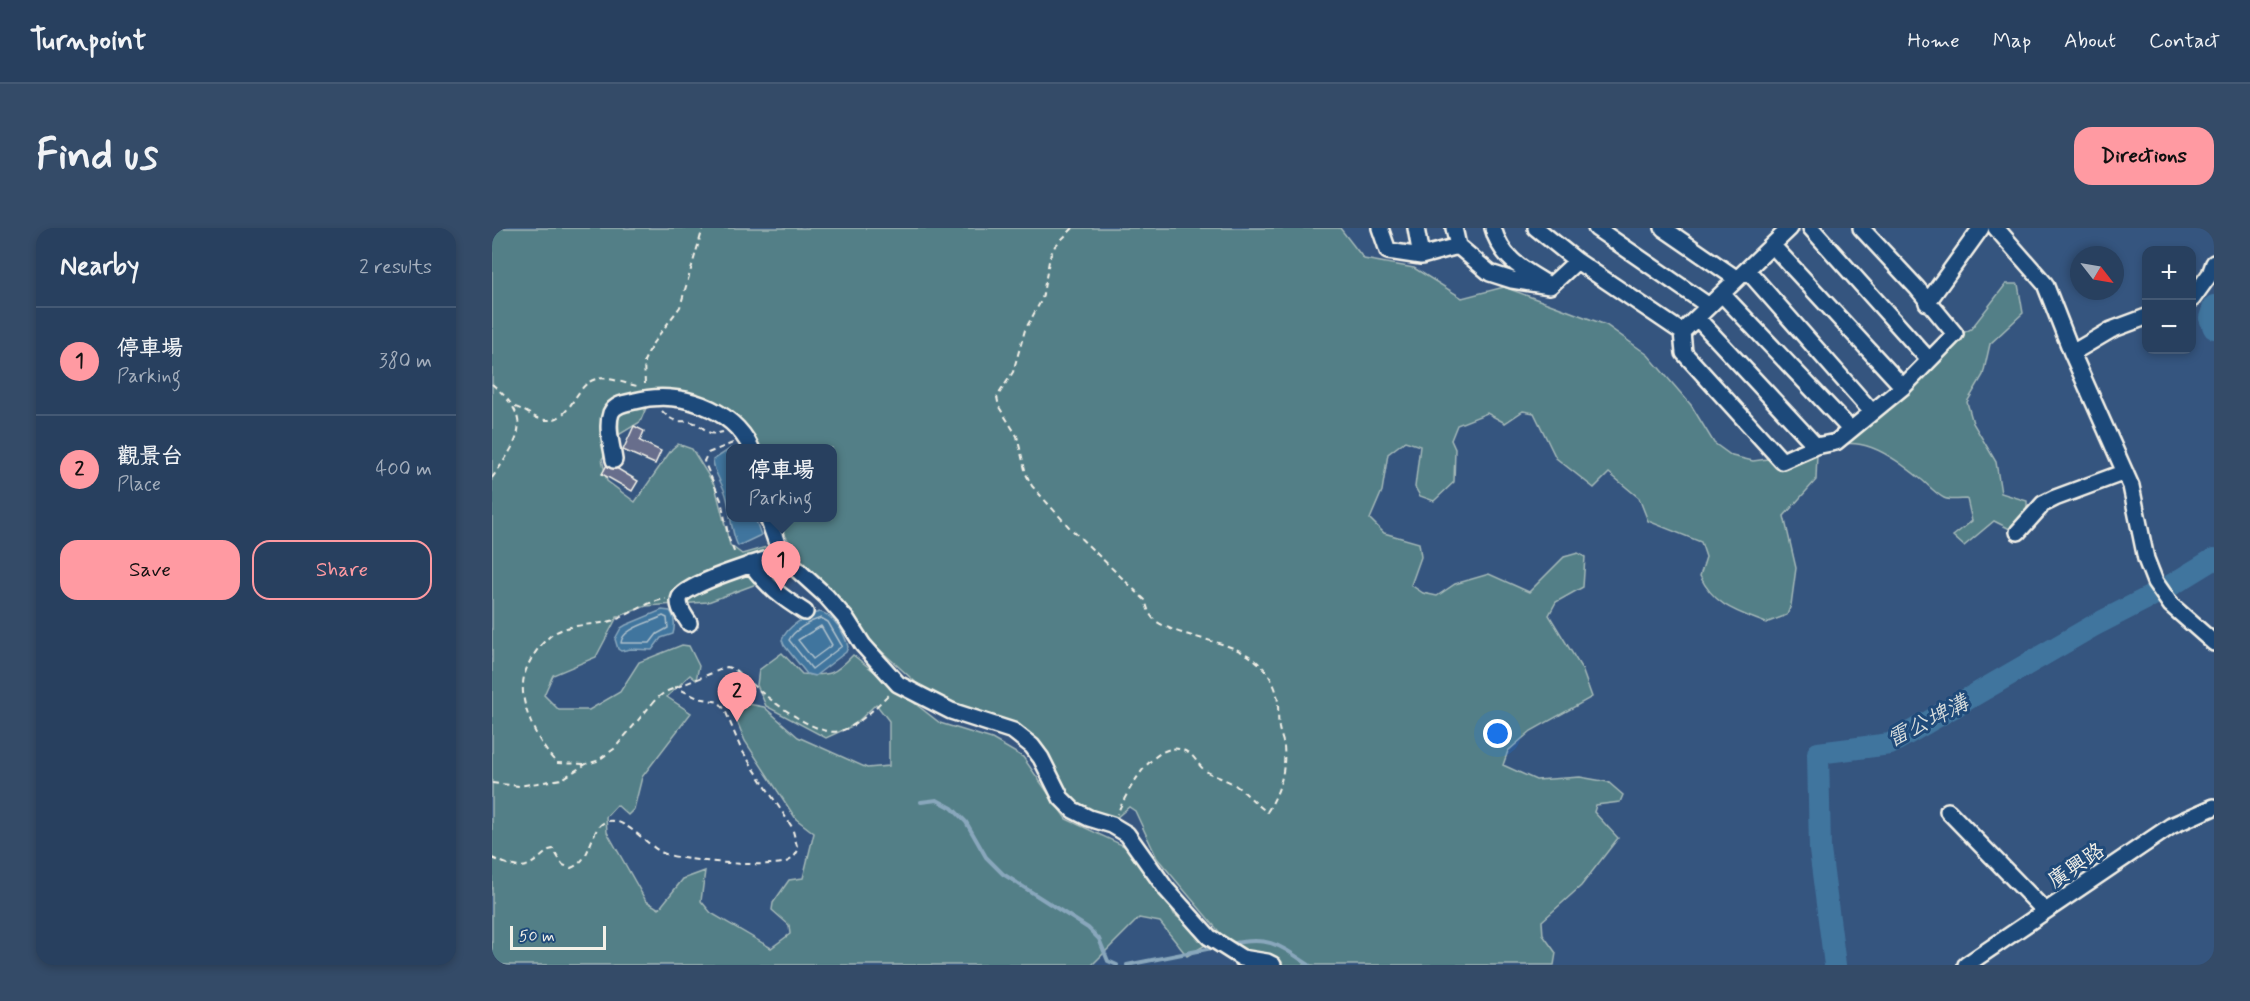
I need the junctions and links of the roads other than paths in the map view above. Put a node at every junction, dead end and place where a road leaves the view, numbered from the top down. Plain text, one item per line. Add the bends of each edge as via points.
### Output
1 (1380, 228) edge
2 (1416, 228) edge
3 (1454, 228) edge
4 (1493, 228) edge
5 (1536, 228) edge
6 (1596, 228) edge
7 (1663, 228) edge
8 (1790, 228) edge
9 (1811, 228) edge
10 (1861, 228) edge
11 (1981, 228) edge
12 (1996, 228) edge
13 (1772, 245) junction
14 (1458, 246) junction
15 (1421, 256) junction
16 (1577, 261) junction
17 (2214, 263) edge
18 (1742, 275) junction
19 (1550, 286) junction
20 (2196, 293) edge
21 (1722, 294) junction
22 (1927, 303) junction
23 (1709, 306) junction
24 (1697, 318) junction
25 (2142, 318) edge
26 (1682, 332) junction
27 (2072, 353) junction
28 (1929, 360) junction
29 (1903, 387) junction
30 (1872, 412) junction
31 (1850, 429) junction
32 (749, 444) edge
33 (1816, 446) junction
34 (614, 460) dead end
35 (2125, 472) junction
36 (769, 522) edge
37 (2018, 532) dead end
38 (780, 555) junction
39 (746, 566) junction
40 (805, 612) dead end
41 (689, 623) dead end
42 (2214, 643) edge
43 (2214, 807) edge
44 (1948, 811) dead end
45 (2045, 911) junction
46 (1273, 965) edge
47 (1966, 965) edge

1 - 15 street via 1388,251
2 - 15 street
3 - 14 street
4 - 19 street via 1497,245 1518,267
5 - 16 street
6 - 23 street
7 - 18 street
8 - 13 street
9 - 28 street
10 - 22 street
11 - 22 street
12 - 27 street via 2045,284
13 - 18 street
13 - 29 street
14 - 15 street
14 - 19 street via 1490,273
16 - 19 street
16 - 26 street
17 - 20 street
18 - 21 street
18 - 30 street
21 - 23 street
21 - 31 street
22 - 28 street via 1955,334
23 - 24 street
24 - 26 street
24 - 33 street
25 - 27 street via 2111,330
26 - 33 street via 1684,353 1782,461
27 - 35 street
28 - 29 street
29 - 30 street
30 - 31 street
31 - 33 street via 1836,442
32 - 34 street via 733,423 707,407 648,393 612,411 609,424
35 - 37 street via 2043,504
35 - 42 street via 2155,582 2165,597
36 - 38 street
38 - 39 street
38 - 46 street via 826,596 898,684 951,711 1013,731 1037,752 1061,798 1073,810 1127,834 1166,890 1218,944 1242,958
39 - 40 street via 779,596
39 - 41 street via 691,588 679,599
43 - 45 street, 廣興路 via 2171,826
44 - 45 street
45 - 47 street, 廣興路

